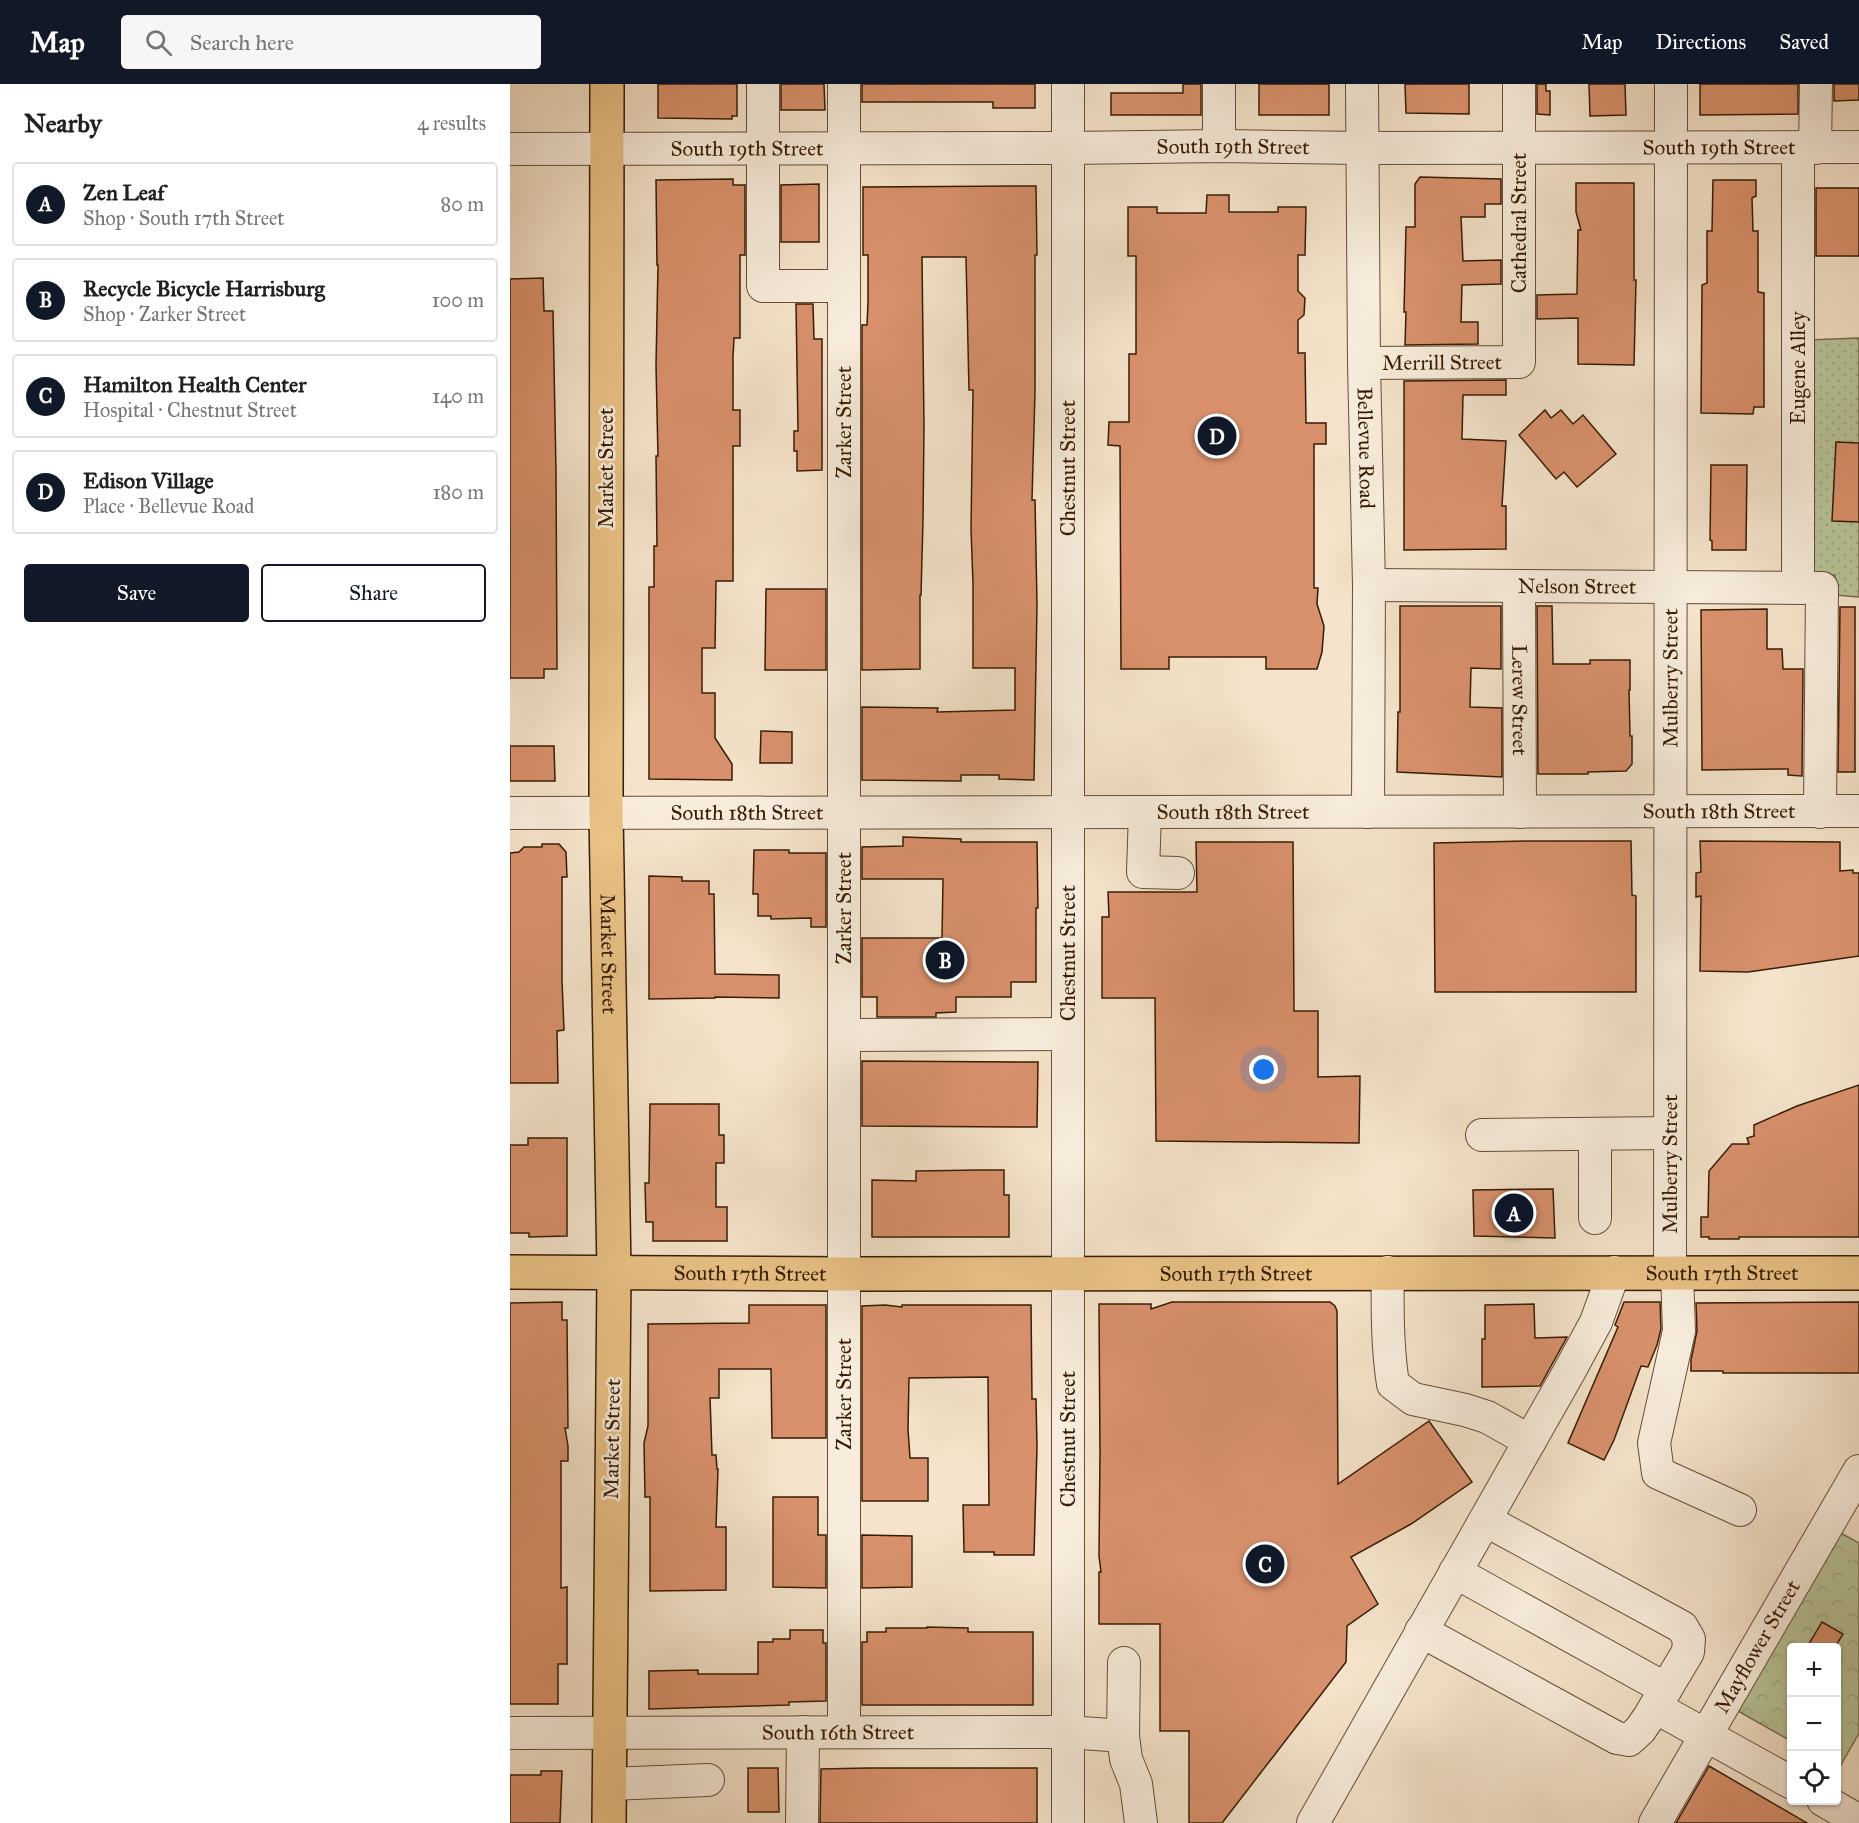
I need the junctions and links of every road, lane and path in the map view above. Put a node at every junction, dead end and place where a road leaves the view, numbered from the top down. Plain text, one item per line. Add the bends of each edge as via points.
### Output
1 (607, 84) edge
2 (763, 84) edge
3 (844, 84) edge
4 (1068, 84) edge
5 (1219, 84) edge
6 (1362, 84) edge
7 (1518, 84) edge
8 (1671, 84) edge
9 (1816, 84) edge
10 (1219, 146) junction
11 (1859, 147) edge
12 (607, 148) junction
13 (764, 148) junction
14 (844, 148) junction
15 (1068, 148) junction
16 (1362, 148) junction
17 (1518, 148) junction
18 (1671, 148) junction
19 (1807, 148) junction
20 (510, 149) edge
21 (844, 286) junction
22 (1519, 362) joint
23 (1364, 363) junction
24 (1369, 585) junction
25 (1519, 586) junction
26 (1670, 587) junction
27 (1810, 588) junction
28 (1145, 812) junction
29 (1368, 812) junction
30 (1520, 812) junction
31 (1670, 812) junction
32 (1820, 812) junction
33 (1859, 812) edge
34 (510, 813) edge
35 (606, 813) junction
36 (844, 813) junction
37 (1068, 813) junction
38 (1178, 873) dead end
39 (1068, 1034) junction
40 (844, 1035) junction
41 (1670, 1133) junction
42 (1595, 1134) junction
43 (1482, 1135) dead end
44 (1595, 1218) dead end
45 (510, 1272) edge
46 (614, 1272) junction
47 (1388, 1272) junction
48 (1614, 1272) junction
49 (1674, 1272) junction
50 (1068, 1273) junction
51 (1859, 1273) edge
52 (844, 1274) junction
53 (1530, 1441) junction
54 (1859, 1471) edge
55 (1740, 1510) dead end
56 (1485, 1520) junction
57 (1455, 1572) junction
58 (1421, 1632) junction
59 (1124, 1663) dead end
60 (1660, 1698) junction
61 (803, 1732) junction
62 (844, 1732) junction
63 (1068, 1732) junction
64 (510, 1733) edge
65 (609, 1733) junction
66 (1706, 1734) junction
67 (1123, 1736) junction
68 (708, 1780) dead end
69 (1787, 1781) edge
70 (609, 1784) junction
71 (609, 1823) edge
72 (802, 1823) edge
73 (1068, 1823) edge
74 (1141, 1823) edge
75 (1313, 1823) edge
76 (1655, 1823) edge

1 - 12 main road, Market Street
2 - 13 street
3 - 14 street, Zarker Street
4 - 15 street, Chestnut Street
5 - 10 street
6 - 16 street, Bellevue Road
7 - 17 street, Cathedral Street
8 - 18 street, Mulberry Street
9 - 19 street, Eugene Alley
10 - 15 street, South 19th Street
10 - 16 street, South 19th Street
11 - 19 street, South 19th Street
12 - 13 street, South 19th Street
12 - 20 street, South 19th Street
12 - 35 main road, Market Street
13 - 14 street, South 19th Street
13 - 21 street via 763,286
14 - 15 street, South 19th Street
14 - 21 street, Zarker Street
15 - 37 street, Chestnut Street
16 - 17 street, South 19th Street
16 - 23 street, Bellevue Road
17 - 18 street, South 19th Street
17 - 22 street, Cathedral Street
18 - 19 street, South 19th Street
18 - 26 street, Mulberry Street
19 - 27 street, Eugene Alley
21 - 36 street, Zarker Street
22 - 23 street, Merrill Street
23 - 24 street, Bellevue Road
24 - 25 street, Nelson Street
24 - 29 street, Bellevue Road
25 - 26 street, Nelson Street
25 - 30 street, Lerew Street
26 - 27 street, Nelson Street
26 - 31 street, Mulberry Street
27 - 32 street, Eugene Alley
28 - 29 street, South 18th Street
28 - 37 street, South 18th Street
28 - 38 street via 1143,872
29 - 30 street, South 18th Street
30 - 31 street, South 18th Street
31 - 32 street, South 18th Street
31 - 41 street, Mulberry Street
32 - 33 street, South 18th Street
34 - 35 street, South 18th Street
35 - 36 street, South 18th Street
35 - 46 main road, Market Street
36 - 37 street, South 18th Street
36 - 40 street, Zarker Street
37 - 39 street, Chestnut Street
39 - 40 street
39 - 50 street, Chestnut Street
40 - 52 street, Zarker Street
41 - 42 street
41 - 49 street, Mulberry Street
42 - 43 street
42 - 44 street
45 - 46 main road, South 17th Street
46 - 52 main road, South 17th Street
46 - 65 main road, Market Street
47 - 48 main road, South 17th Street
47 - 50 main road, South 17th Street
47 - 53 street via 1387,1322 1393,1384 1413,1400 1487,1417
48 - 49 main road, South 17th Street
48 - 53 street via 1596,1322
49 - 51 main road, South 17th Street
49 - 55 street, Mulberry Street via 1678,1331 1654,1443 1658,1473
50 - 52 main road, South 17th Street
50 - 63 street, Chestnut Street
52 - 62 street, Zarker Street
53 - 56 street
54 - 66 street, Mayflower Street
56 - 57 street
56 - 60 street via 1682,1627 1689,1639 1688,1652
57 - 58 street
57 - 60 street
58 - 60 street via 1617,1738 1629,1740 1640,1730
58 - 75 street
59 - 67 street
60 - 66 street
61 - 62 street, South 16th Street
61 - 65 street, South 16th Street
61 - 72 street
62 - 63 street, South 16th Street
63 - 67 street, South 16th Street
63 - 73 street, Chestnut Street
64 - 65 street, South 16th Street
65 - 70 main road, Market Street
66 - 69 street
66 - 76 street, Mayflower Street
67 - 74 street via 1125,1759 1136,1784
68 - 70 street
70 - 71 main road, Market Street

